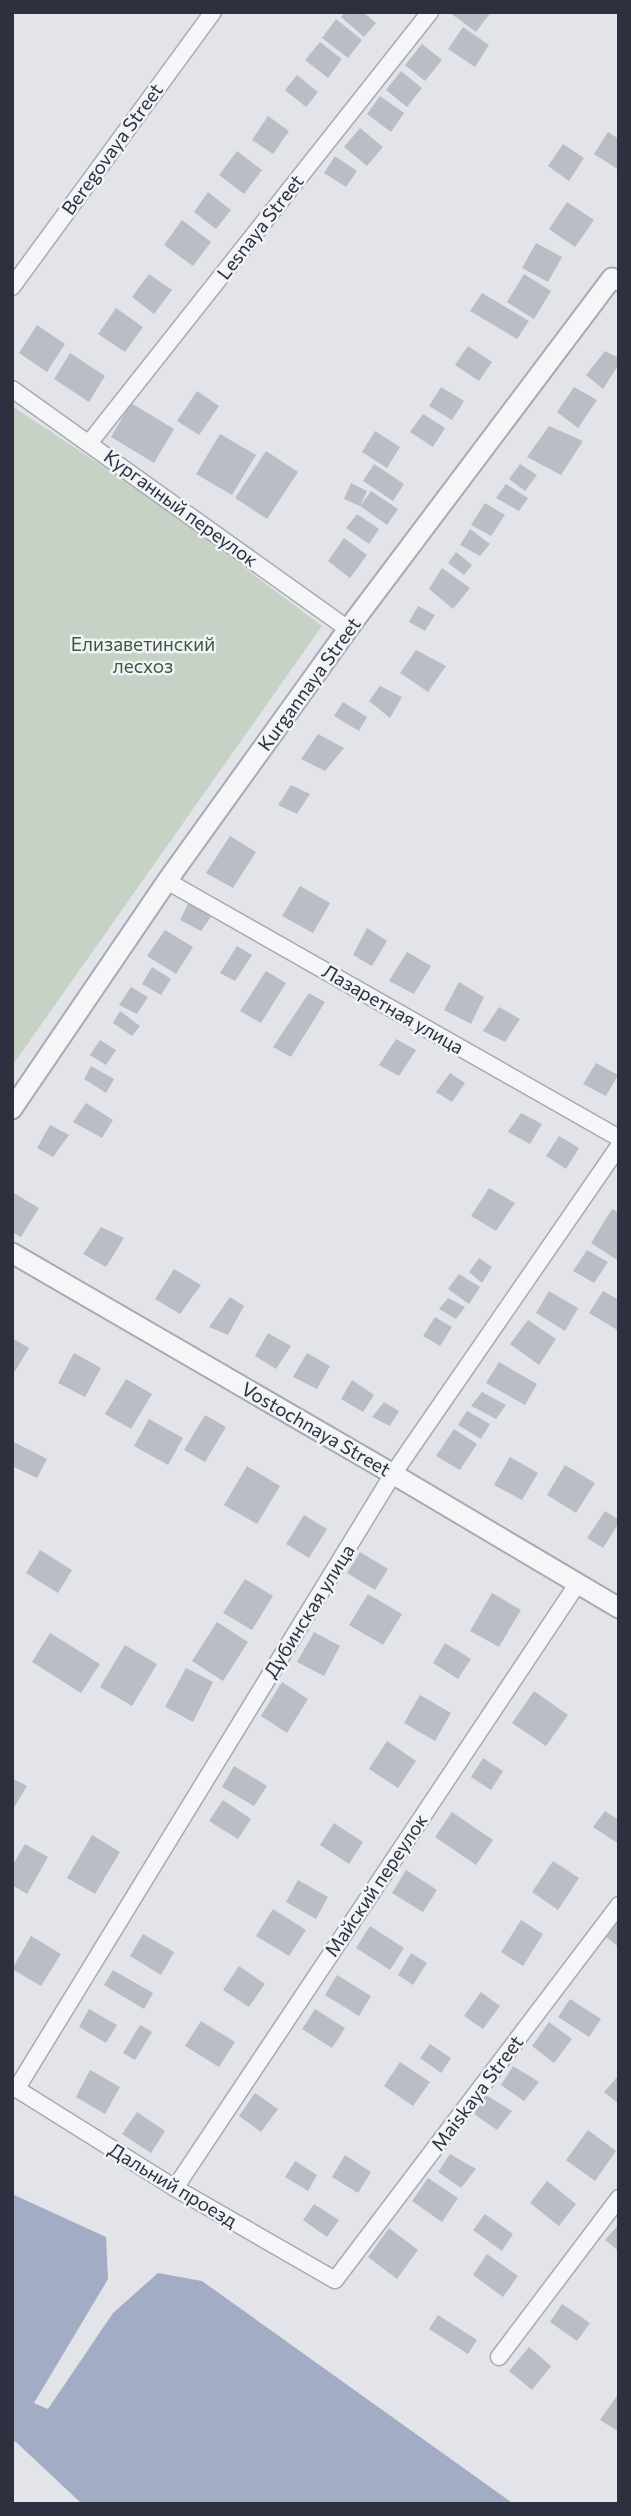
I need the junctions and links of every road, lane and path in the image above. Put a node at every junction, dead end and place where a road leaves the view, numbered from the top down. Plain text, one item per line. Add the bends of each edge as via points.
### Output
1 (213, 12) edge
2 (430, 12) edge
3 (617, 276) edge
4 (12, 287) edge
5 (12, 389) edge
6 (90, 442) junction
7 (348, 629) junction
8 (167, 881) junction
9 (12, 1109) edge
10 (619, 1138) edge
11 (619, 1146) edge
12 (12, 1253) edge
13 (393, 1474) junction
14 (578, 1583) junction
15 (619, 1608) edge
16 (619, 1905) edge
17 (14, 2087) edge
18 (175, 2188) junction
19 (619, 2198) edge
20 (335, 2280) joint
21 (499, 2357) dead end

1 - 4 street, Beregovaya Street
2 - 6 street, Lesnaya Street
3 - 7 street, Kurgannaya Street
5 - 6 street, Курганный переулок
6 - 7 street, Курганный переулок
7 - 8 street, Kurgannaya Street
8 - 9 street, Kurgannaya Street
8 - 10 street, Лазаретная улица
11 - 13 street, Дубинская улица
12 - 13 street, Vostochnaya Street
13 - 14 street, Vostochnaya Street
13 - 17 street, Дубинская улица
14 - 15 street, Vostochnaya Street
14 - 18 street, Майский переулок
16 - 20 street, Maiskaya Street
17 - 18 street, Дальний проезд
18 - 20 street, Дальний проезд
19 - 21 street

